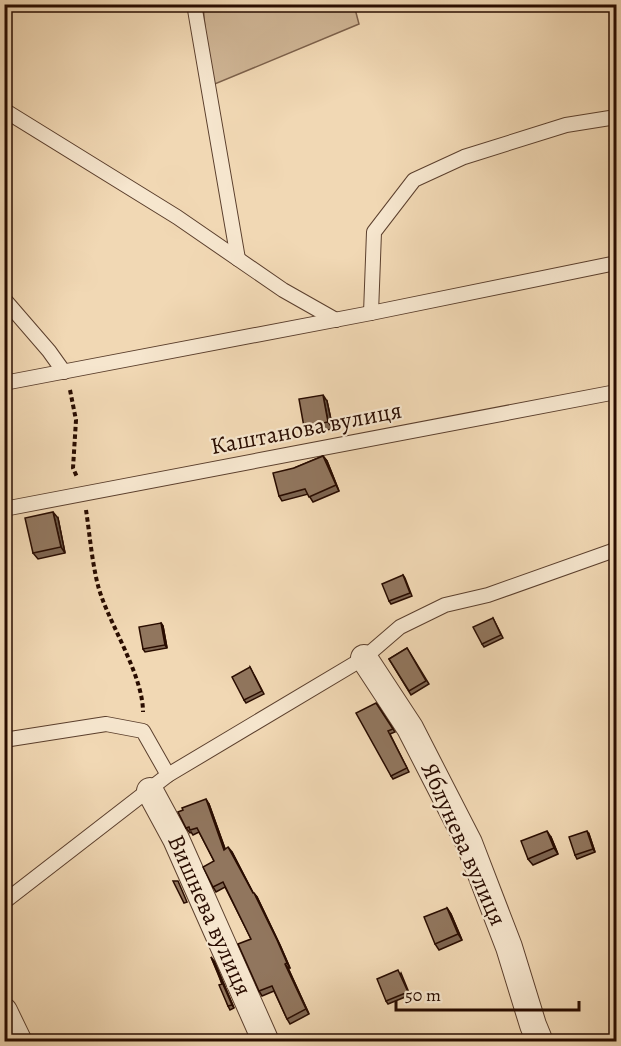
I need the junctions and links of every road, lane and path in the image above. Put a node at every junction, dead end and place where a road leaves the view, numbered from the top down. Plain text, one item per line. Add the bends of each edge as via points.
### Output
1 (194, 4) edge
2 (4, 110) edge
3 (616, 117) edge
4 (238, 260) junction
5 (616, 263) edge
6 (4, 299) edge
7 (371, 313) junction
8 (336, 320) junction
9 (64, 372) junction
10 (4, 383) edge
11 (616, 392) edge
12 (83, 494) junction
13 (4, 508) edge
14 (616, 548) edge
15 (364, 658) junction
16 (143, 731) junction
17 (4, 740) edge
18 (159, 783) junction
19 (4, 902) edge
20 (4, 1011) edge
21 (19, 1041) edge
22 (266, 1041) edge
23 (540, 1041) edge

1 - 4 lane
2 - 4 lane via 177,217
3 - 7 lane via 566,125 464,157 414,180 374,232
4 - 8 lane
5 - 7 lane
6 - 9 lane
7 - 8 lane
8 - 9 lane
9 - 10 lane
9 - 12 path via 76,420 73,468
11 - 12 lane, Каштанова вулиця
12 - 13 lane, Каштанова вулиця
12 - 16 path via 101,595 143,703
14 - 15 lane via 488,595 445,605 400,627
15 - 18 lane
15 - 23 street, Яблунева вулиця via 410,728 469,843
16 - 17 lane via 106,724
16 - 18 lane
18 - 19 lane
18 - 22 street, Вишнева вулиця via 176,839
20 - 21 street

